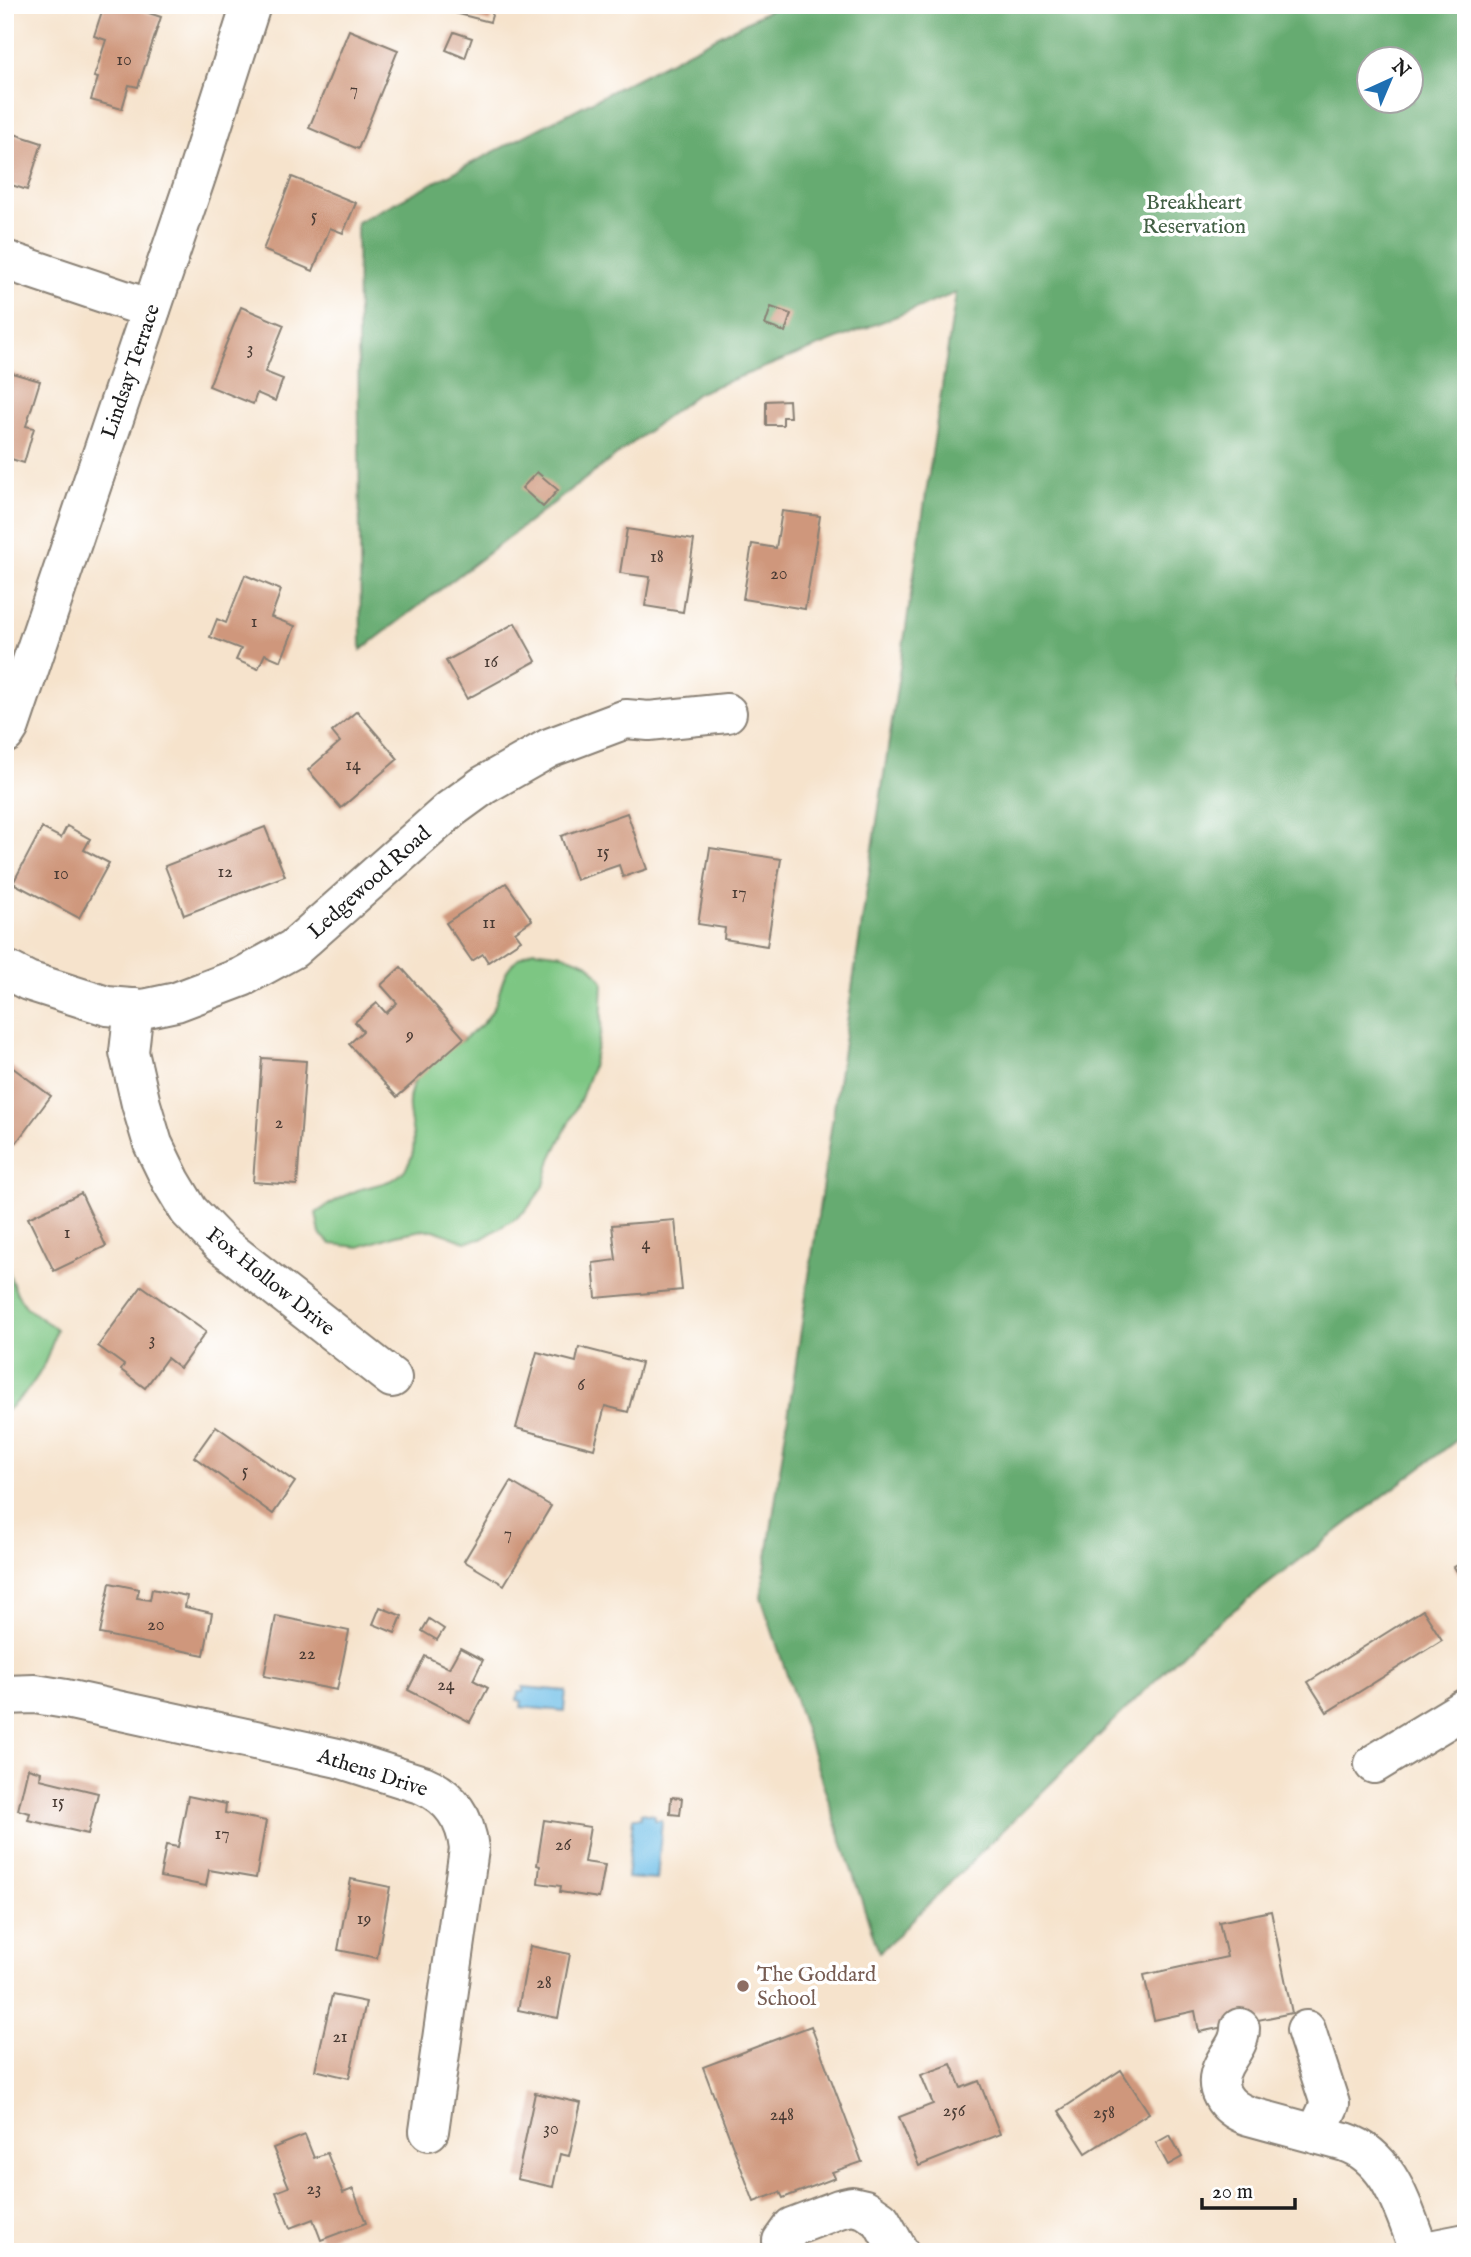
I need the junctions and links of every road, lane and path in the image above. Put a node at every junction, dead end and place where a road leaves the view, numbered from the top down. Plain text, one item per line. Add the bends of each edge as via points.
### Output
1 (251, 5) edge
2 (5, 260) edge
3 (151, 309) junction
4 (727, 713) dead end
5 (5, 734) edge
6 (5, 969) edge
7 (134, 1008) junction
8 (392, 1378) dead end
9 (5, 1695) edge
10 (1466, 1708) edge
11 (1374, 1764) dead end
12 (1240, 2028) dead end
13 (1306, 2030) dead end
14 (429, 2131) dead end
15 (1316, 2134) junction
16 (1466, 2243) edge
17 (783, 2252) edge
18 (899, 2252) edge
19 (1420, 2252) edge

1 - 3 street, Lindsay Terrace
2 - 3 street
3 - 5 street, Lindsay Terrace
4 - 7 street, Ledgewood Road via 626,719 549,748 451,809 293,949 242,977 176,1002
6 - 7 street, Ledgewood Road via 70,995
7 - 8 street, Fox Hollow Drive via 129,1052 141,1104 153,1144 189,1211 221,1244
9 - 14 street, Athens Drive via 66,1699 338,1758 423,1785 449,1802 466,1829 469,1849
10 - 11 street
12 - 15 street via 1220,2074 1224,2099 1249,2116
13 - 15 street via 1330,2104
15 - 19 street via 1359,2147 1380,2164
16 - 19 street
17 - 18 street via 782,2241 792,2227 852,2206 881,2220

